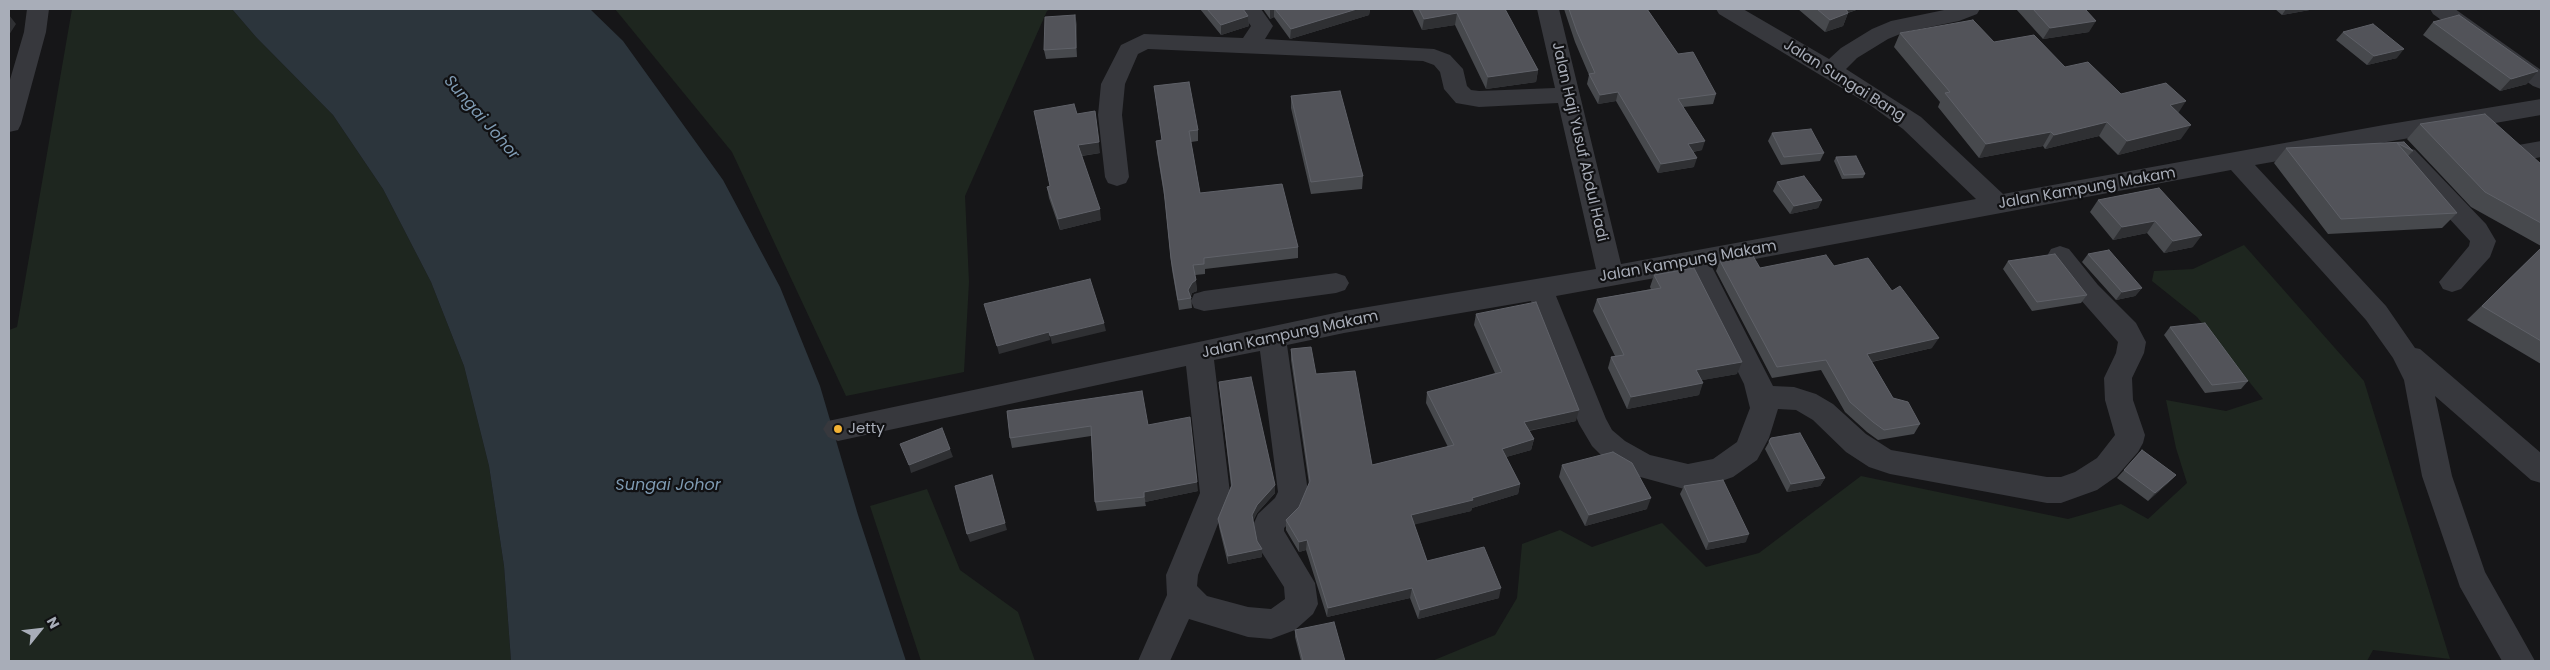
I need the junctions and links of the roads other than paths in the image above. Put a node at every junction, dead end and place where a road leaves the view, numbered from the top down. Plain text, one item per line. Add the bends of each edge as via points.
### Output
1 (38, 9) edge
2 (1250, 9) edge
3 (1548, 9) edge
4 (1727, 9) edge
5 (1969, 9) edge
6 (2441, 9) edge
7 (1250, 45) junction
8 (1830, 71) junction
9 (2541, 81) edge
10 (1568, 95) junction
11 (2541, 107) edge
12 (2476, 117) junction
13 (9, 124) edge
14 (2384, 133) junction
15 (2538, 160) edge
16 (2238, 162) junction
17 (1117, 177) dead end
18 (1998, 205) junction
19 (2060, 256) dead end
20 (1695, 260) junction
21 (1611, 276) junction
22 (2452, 282) dead end
23 (1336, 283) dead end
24 (1540, 289) junction
25 (1204, 302) dead end
26 (1272, 338) junction
27 (2403, 351) junction
28 (1198, 354) junction
29 (1763, 397) junction
30 (838, 430) dead end
31 (2541, 471) edge
32 (1184, 596) junction
33 (1154, 661) edge
34 (2519, 661) edge

1 - 13 street via 35,32
2 - 7 street via 1262,26
3 - 10 street, Jalan Haji Yusuf Abdul Hadi
4 - 8 street, Jalan Sungai Bang
5 - 8 street via 1880,34 1849,53
6 - 9 street
7 - 10 street via 1426,54 1442,60 1451,69 1456,89 1464,97
7 - 17 street via 1152,40 1132,46 1113,84 1110,115
8 - 18 street, Jalan Sungai Bang via 1912,123
10 - 21 street, Jalan Haji Yusuf Abdul Hadi
11 - 12 street, Jalan Kampung Makam
12 - 14 street, Jalan Kampung Makam
12 - 15 street via 2516,153
14 - 16 street, Jalan Kampung Makam
14 - 22 street via 2481,236 2481,250
16 - 18 street, Jalan Kampung Makam
16 - 27 street via 2376,312
18 - 20 street, Jalan Kampung Makam
19 - 29 street via 2132,342 2118,378 2119,400 2130,435 2128,443 2107,467 2086,481 2061,490 2047,490 1890,462 1856,444 1823,412 1806,402 1794,398
20 - 21 street, Jalan Kampung Makam
20 - 29 street
21 - 24 street, Jalan Kampung Makam
23 - 25 street
24 - 26 street, Jalan Kampung Makam via 1344,322
24 - 29 street via 1593,424 1615,450 1643,466 1688,478 1723,468 1747,451 1764,408
26 - 28 street, Jalan Kampung Makam
26 - 32 street via 1293,492 1286,507 1269,523 1269,531 1270,538 1299,583 1302,604 1284,620 1271,624 1248,622 1201,609 1190,604
27 - 31 street
27 - 34 street via 2418,380 2437,476 2471,578
28 - 30 street, Jalan Kampung Makam
28 - 32 street via 1215,493 1182,575 1180,586
32 - 33 street

